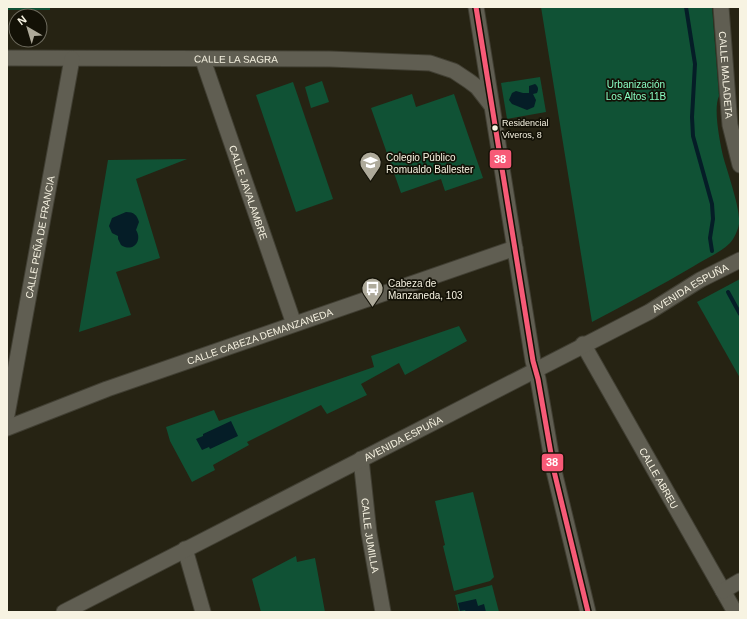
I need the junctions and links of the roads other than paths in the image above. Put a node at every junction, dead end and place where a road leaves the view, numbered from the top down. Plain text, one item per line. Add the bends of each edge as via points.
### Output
1 (476, 7) edge
2 (721, 7) edge
3 (484, 56) junction
4 (7, 58) edge
5 (72, 59) junction
6 (203, 60) junction
7 (462, 76) junction
8 (492, 107) junction
9 (740, 165) edge
10 (515, 248) junction
11 (740, 260) edge
12 (294, 324) junction
13 (583, 344) junction
14 (535, 370) junction
15 (7, 416) edge
16 (7, 428) edge
17 (361, 459) junction
18 (185, 550) junction
19 (740, 581) edge
20 (723, 591) junction
21 (64, 612) edge
22 (203, 612) edge
23 (383, 612) edge
24 (588, 612) edge
25 (734, 612) edge

1 - 3 street
2 - 9 street, CALLE MALADETA via 730,125
3 - 7 street via 472,74
3 - 8 street
4 - 5 street, CALLE LA SAGRA
5 - 6 street, CALLE LA SAGRA
5 - 15 street, CALLE PEÑA DE FRANCIA
6 - 7 street, CALLE LA SAGRA via 330,59 406,62 434,64
6 - 12 street, CALLE JAVALAMBRE
7 - 8 street, CALLE LA SAGRA via 477,87
8 - 10 street
10 - 12 street, CALLE CABEZA DEMANZANEDA
10 - 14 street
11 - 13 street, AVENIDA ESPUÑA via 700,280 649,312
12 - 16 street, CALLE CABEZA DEMANZANEDA via 107,389
13 - 14 street, AVENIDA ESPUÑA
13 - 20 street, CALLE ABREU
14 - 17 street, AVENIDA ESPUÑA
14 - 24 street via 554,471
17 - 18 street, AVENIDA ESPUÑA
17 - 23 street, CALLE JUMILLA via 369,532
18 - 21 street, AVENIDA ESPUÑA
18 - 22 street
19 - 20 street
20 - 25 street, CALLE ABREU

